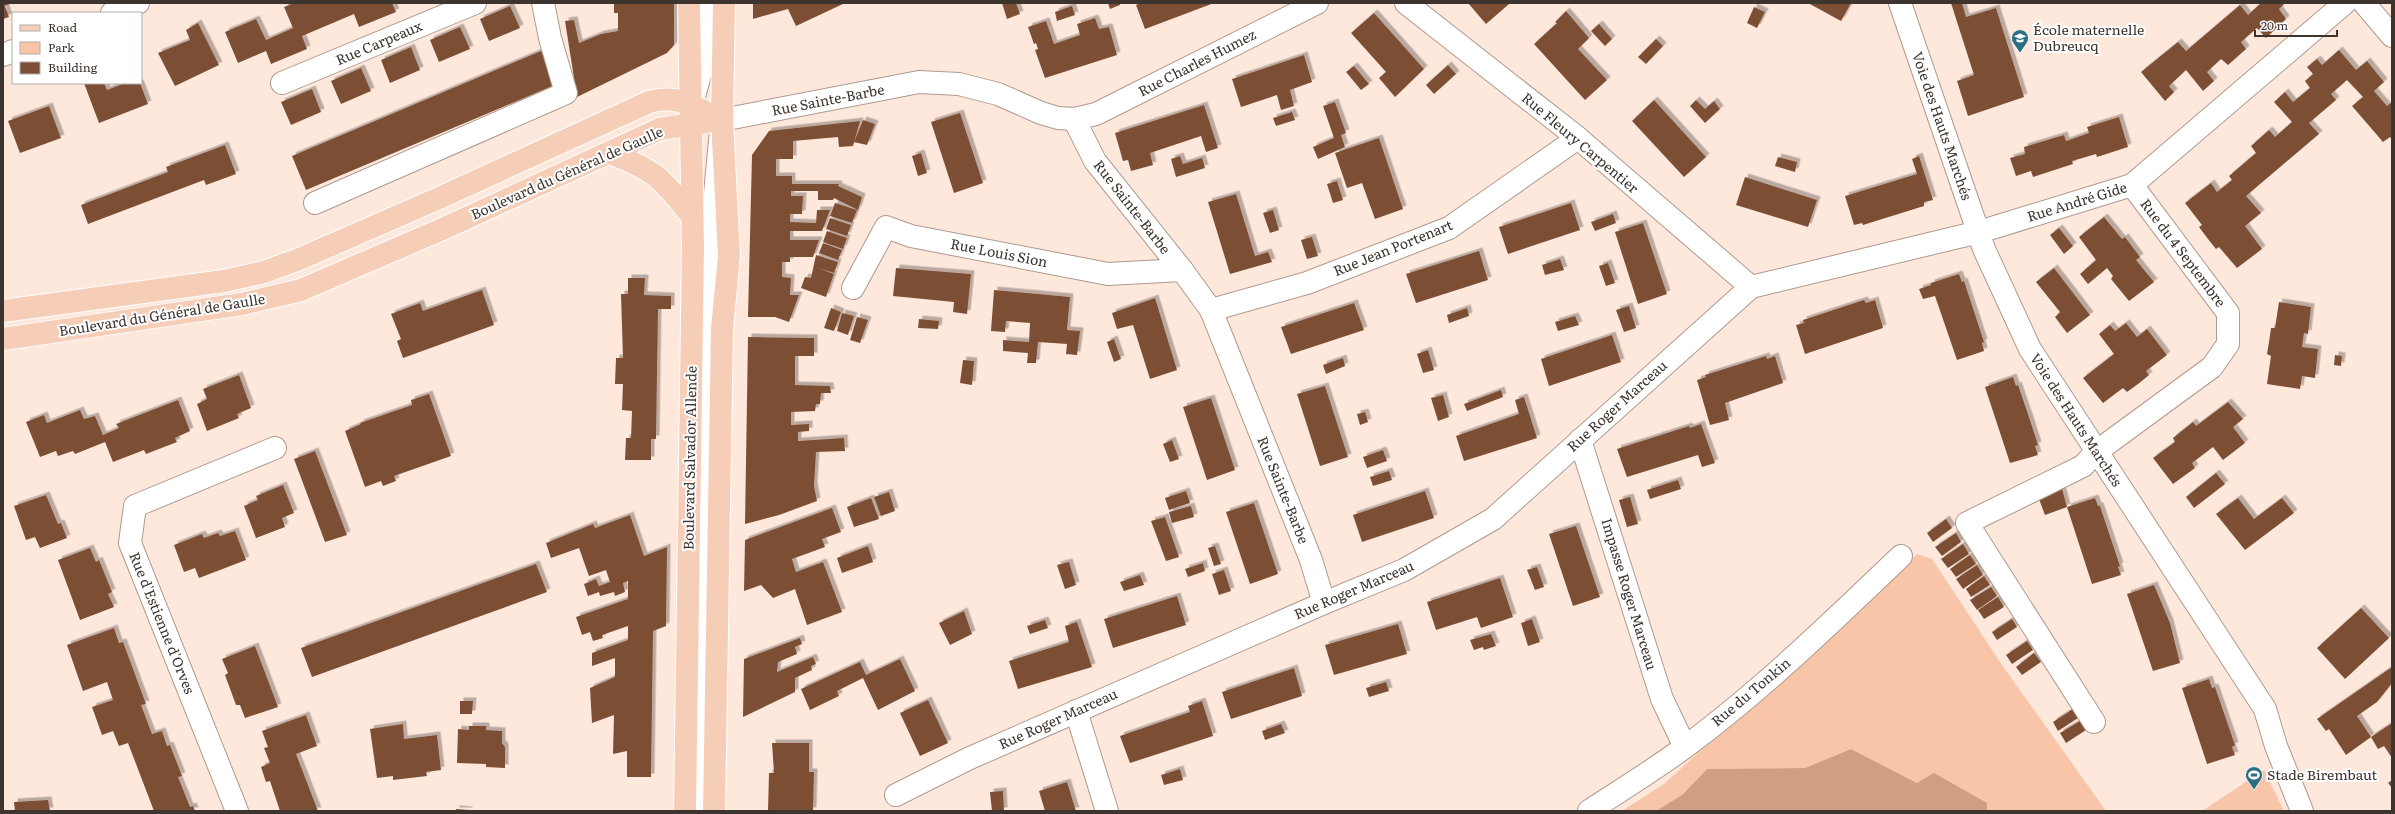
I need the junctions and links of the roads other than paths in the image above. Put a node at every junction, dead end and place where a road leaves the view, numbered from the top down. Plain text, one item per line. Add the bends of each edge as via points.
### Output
1 (138, 3) edge
2 (475, 3) edge
3 (543, 3) edge
4 (689, 3) edge
5 (710, 3) edge
6 (724, 3) edge
7 (1317, 3) edge
8 (1406, 3) edge
9 (1900, 3) edge
10 (2345, 3) edge
11 (2364, 3) edge
12 (115, 12) edge
13 (2392, 36) edge
14 (282, 83) dead end
15 (692, 114) junction
16 (1074, 118) junction
17 (722, 120) junction
18 (1578, 138) junction
19 (610, 153) junction
20 (2132, 185) junction
21 (315, 203) dead end
22 (691, 215) junction
23 (1979, 232) junction
24 (1182, 270) junction
25 (1751, 287) junction
26 (853, 288) dead end
27 (1211, 310) junction
28 (3, 311) edge
29 (3, 339) edge
30 (1580, 440) junction
31 (275, 448) dead end
32 (2096, 452) junction
33 (1901, 556) dead end
34 (1324, 603) junction
35 (1076, 711) junction
36 (2094, 722) dead end
37 (1685, 747) junction
38 (896, 795) dead end
39 (237, 811) edge
40 (685, 811) edge
41 (699, 811) edge
42 (714, 811) edge
43 (1107, 811) edge
44 (1589, 811) edge
45 (2302, 811) edge

1 - 12 street
2 - 14 street, Rue Carpeaux
3 - 21 street via 566,93
4 - 15 main road, Boulevard Salvador Allende
5 - 15 street via 710,38
6 - 17 main road
7 - 16 street, Rue Charles Humez via 1096,114
8 - 18 street, Rue Fleury Carpentier
9 - 23 street, Voie des Hauts Marchés
10 - 20 street, Rue André Gide
11 - 13 street
15 - 17 main road, Boulevard du Général de Gaulle
15 - 19 main road, Boulevard du Général de Gaulle
15 - 22 main road, Boulevard Salvador Allende
15 - 28 main road, Boulevard du Général de Gaulle via 677,99 662,98 649,102 423,205 264,272 224,281
16 - 17 street, Rue Sainte-Barbe via 1058,118 1040,113 998,94 959,84 919,82
16 - 24 street, Rue Sainte-Barbe via 1095,161
17 - 41 street via 709,257
17 - 42 main road via 729,256 722,329
18 - 25 street, Rue Fleury Carpentier
18 - 27 street, Rue Jean Portenart via 1449,228 1308,283
19 - 22 main road via 639,164 654,174 666,184
19 - 29 main road, Boulevard du Général de Gaulle via 301,290 242,304
20 - 23 street, Rue André Gide
20 - 32 street, Rue du 4 Septembre via 2228,313 2228,344 2212,367
22 - 40 main road, Boulevard Salvador Allende via 693,247
23 - 25 street, Rue André Gide
23 - 32 street, Voie des Hauts Marchés via 1984,249 2030,349
24 - 26 street, Rue Louis Sion via 1108,274 911,236 886,227
24 - 27 street, Rue Sainte-Barbe
25 - 30 street, Rue Roger Marceau
27 - 34 street, Rue Sainte-Barbe via 1311,560
30 - 34 street, Rue Roger Marceau via 1493,519 1404,570
30 - 37 street, Impasse Roger Marceau via 1662,699
31 - 39 street, Rue d'Estienne d'Orves via 135,506 130,543
32 - 36 street, Rue du 4 Septembre via 2083,466 1967,523
32 - 45 street, Voie des Hauts Marchés via 2265,709 2276,746
33 - 37 street, Rue du Tonkin via 1819,634
34 - 35 street, Rue Roger Marceau
35 - 38 street, Rue Roger Marceau via 970,758
35 - 43 street
37 - 44 street, Rue du Tonkin

